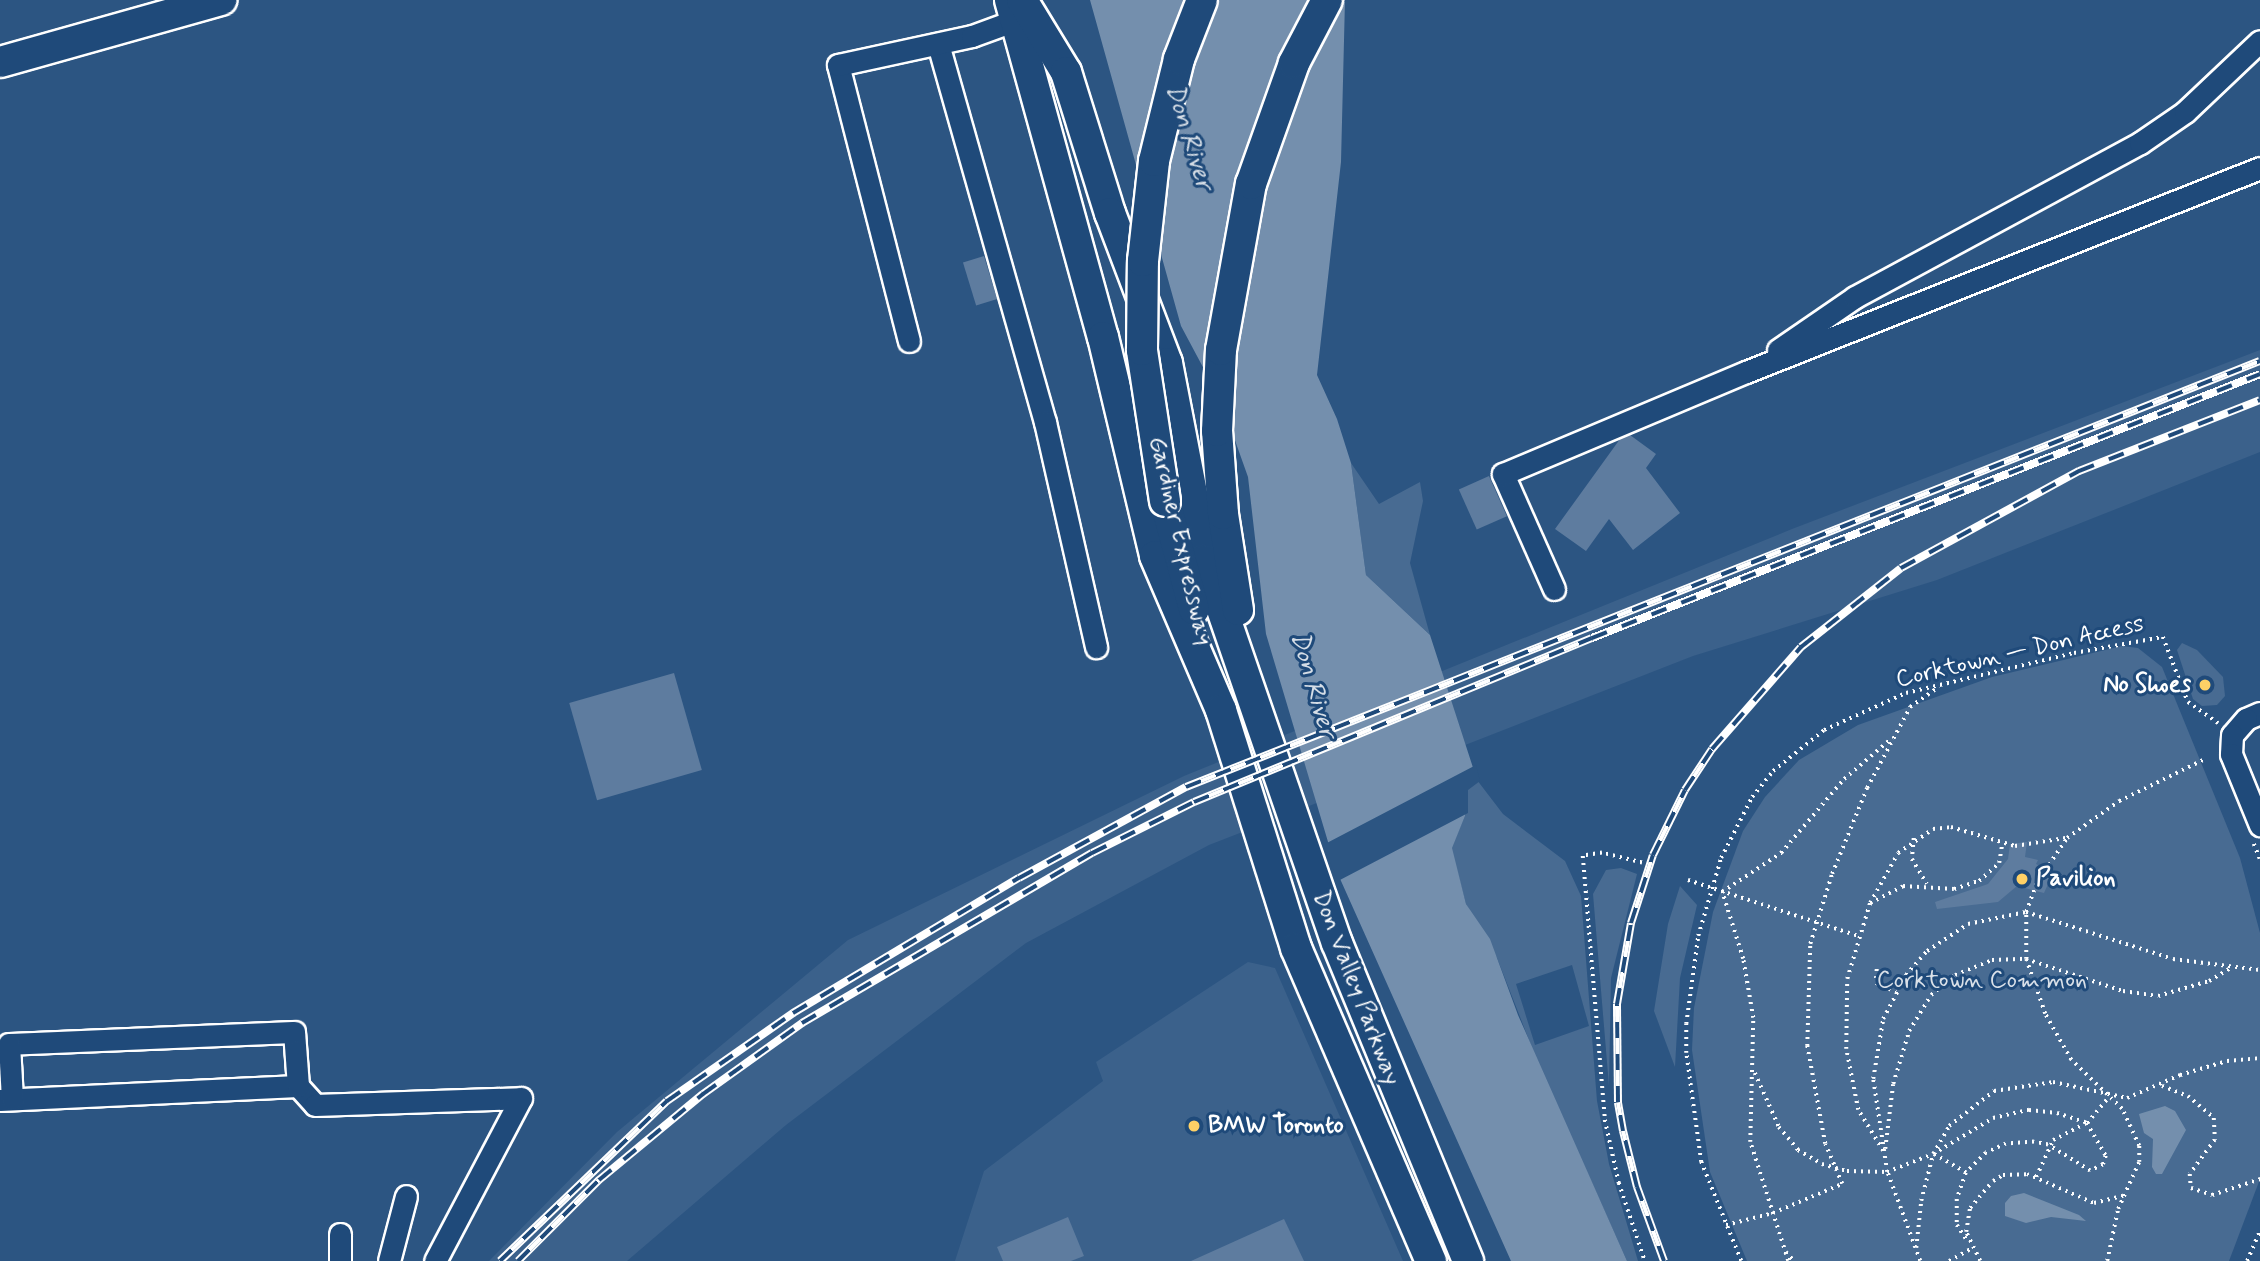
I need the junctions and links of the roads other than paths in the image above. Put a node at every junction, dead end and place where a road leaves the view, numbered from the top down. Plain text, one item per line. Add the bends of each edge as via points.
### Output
1 (221, 0) edge
2 (1202, 0) edge
3 (1327, 0) edge
4 (1016, 7) edge
5 (2260, 41) edge
6 (938, 44) junction
7 (0, 62) edge
8 (2260, 168) edge
9 (909, 341) dead end
10 (1746, 372) junction
11 (1554, 589) dead end
12 (1096, 647) dead end
13 (1221, 710) junction
14 (1258, 710) junction
15 (2260, 712) edge
16 (2260, 825) edge
17 (298, 1086) junction
18 (6, 1100) edge
19 (406, 1196) dead end
20 (340, 1234) dead end
21 (340, 1261) edge
22 (389, 1261) edge
23 (435, 1261) edge
24 (1431, 1261) edge
25 (1468, 1261) edge

1 - 7 highway
2 - 13 highway, Gardiner Expressway, bridge via 1179,59 1154,162 1143,261 1142,350 1166,501
3 - 14 highway via 1294,63 1251,184 1222,350 1220,473 1235,596
4 - 6 street
4 - 13 highway via 1155,556
4 - 14 highway via 1066,72 1105,200 1167,363 1205,560
5 - 10 street via 2185,112 2140,144 1855,297
6 - 9 street via 838,65
6 - 12 street via 1045,422
8 - 10 street
10 - 11 street via 1503,474
13 - 24 highway, Don Valley Parkway via 1296,948
14 - 25 highway, Don Valley Parkway via 1370,1031
15 - 16 street via 2232,735 2231,754
17 - 18 street
17 - 18 street via 294,1032 9,1044
17 - 23 street via 315,1105 521,1098
19 - 22 street
20 - 21 street

